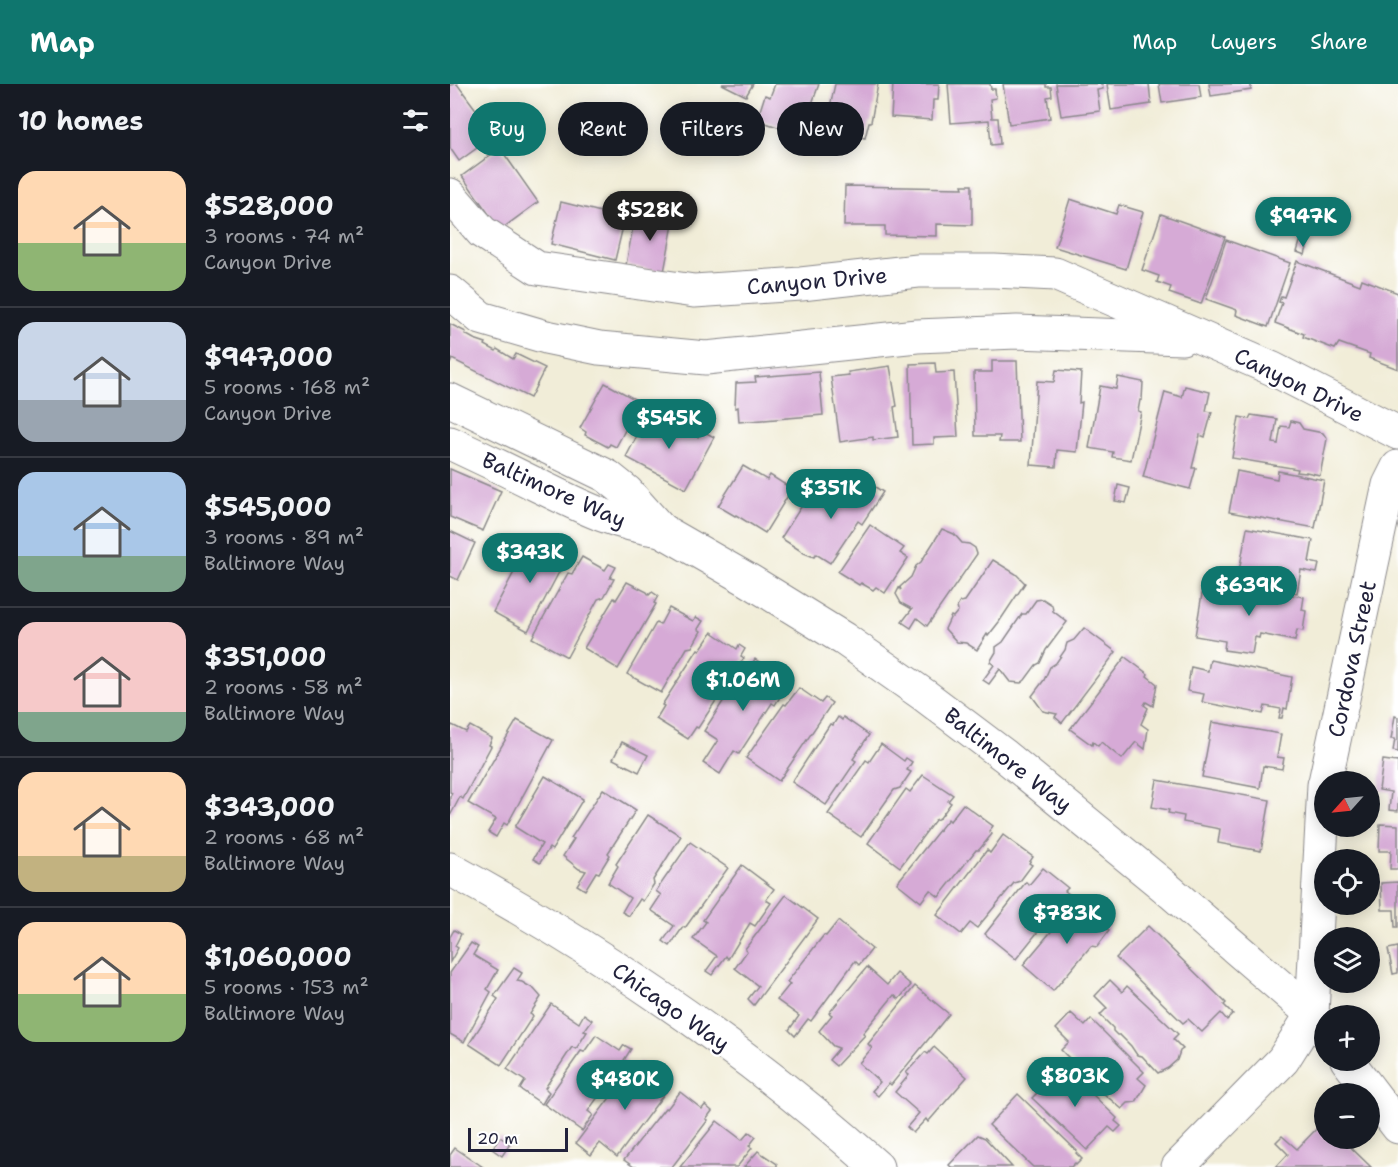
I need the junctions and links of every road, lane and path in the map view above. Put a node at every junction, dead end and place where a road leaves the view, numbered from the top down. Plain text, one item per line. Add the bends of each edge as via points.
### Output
1 (450, 195) edge
2 (450, 292) edge
3 (1199, 338) junction
4 (450, 400) edge
5 (1398, 433) edge
6 (450, 443) edge
7 (1398, 467) edge
8 (661, 530) junction
9 (1328, 771) edge
10 (1323, 837) edge
11 (450, 869) edge
12 (1318, 1005) edge
13 (1314, 1019) edge
14 (1314, 1026) edge
15 (1355, 1071) edge
16 (1398, 1127) edge
17 (877, 1167) edge
18 (1178, 1167) edge

1 - 3 street, Canyon Drive via 482,232 537,268 694,291 918,272 1055,274
2 - 3 street, Canyon Drive via 481,318 546,337 599,348 706,358 917,336 1017,332
3 - 5 street, Canyon Drive via 1273,369
4 - 8 street, Baltimore Way via 607,476
6 - 8 street, Baltimore Way via 614,521
7 - 9 street, Cordova Street via 1389,485
8 - 13 street, Baltimore Way via 835,633 924,695 1088,822
10 - 12 street, Cordova Street
11 - 17 street, Chicago Way via 529,914 670,1005 805,1106
14 - 18 street, Cordova Street
15 - 16 street

